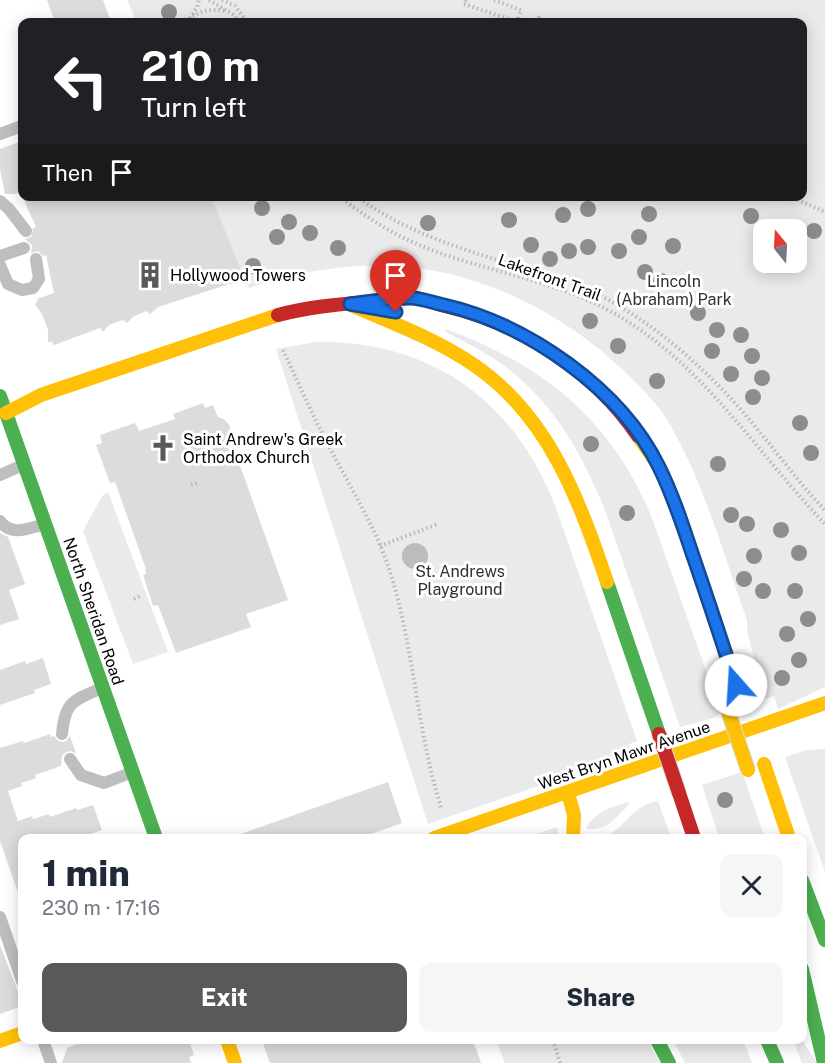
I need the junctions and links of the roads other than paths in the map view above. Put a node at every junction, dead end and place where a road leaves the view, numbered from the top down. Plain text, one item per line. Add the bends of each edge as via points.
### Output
1 (18, 127) edge
2 (0, 134) edge
3 (0, 201) edge
4 (26, 231) dead end
5 (24, 248) dead end
6 (0, 256) edge
7 (36, 259) dead end
8 (0, 265) edge
9 (350, 304) junction
10 (408, 314) dead end
11 (0, 396) edge
12 (6, 413) junction
13 (24, 465) junction
14 (0, 475) edge
15 (0, 521) edge
16 (45, 524) junction
17 (104, 688) junction
18 (825, 703) edge
19 (726, 705) dead end
20 (62, 734) dead end
21 (70, 759) dead end
22 (133, 772) junction
23 (749, 775) dead end
24 (568, 793) junction
25 (155, 834) edge
26 (446, 834) edge
27 (573, 834) edge
28 (693, 834) edge
29 (788, 834) edge
30 (807, 893) edge
31 (0, 917) edge
32 (825, 940) edge
33 (18, 969) edge
34 (807, 990) edge
35 (18, 1034) edge
36 (0, 1041) edge
37 (44, 1044) edge
38 (228, 1044) edge
39 (659, 1044) edge
40 (769, 1044) edge
41 (51, 1063) edge
42 (235, 1063) edge
43 (669, 1063) edge
44 (777, 1063) edge
45 (824, 1063) edge

1 - 2 lane
3 - 4 lane
5 - 6 lane
7 - 8 lane via 39,279 33,288 22,290 8,284
9 - 10 main road
9 - 12 main road via 325,305 248,324 41,395
9 - 28 main road, bridge via 456,355 487,375 516,400 539,428 563,467 584,515
9 - 29 main road via 414,298 501,324 579,372 625,416 659,466 680,517
11 - 12 main road, North Sheridan Road
12 - 13 main road, North Sheridan Road
13 - 14 lane
13 - 16 main road, North Sheridan Road
15 - 16 lane via 10,530
16 - 17 main road, North Sheridan Road
17 - 20 lane via 74,700 63,716
17 - 22 main road, North Sheridan Road
18 - 24 main road, West Bryn Mawr Avenue
19 - 23 main road, bridge
21 - 22 lane via 81,775 104,783
22 - 25 main road, North Sheridan Road
24 - 26 main road, West Bryn Mawr Avenue
24 - 27 main road via 574,815
30 - 32 main road
31 - 33 lane
34 - 45 main road
35 - 36 main road
37 - 41 lane
38 - 42 main road
39 - 43 main road
40 - 44 main road

